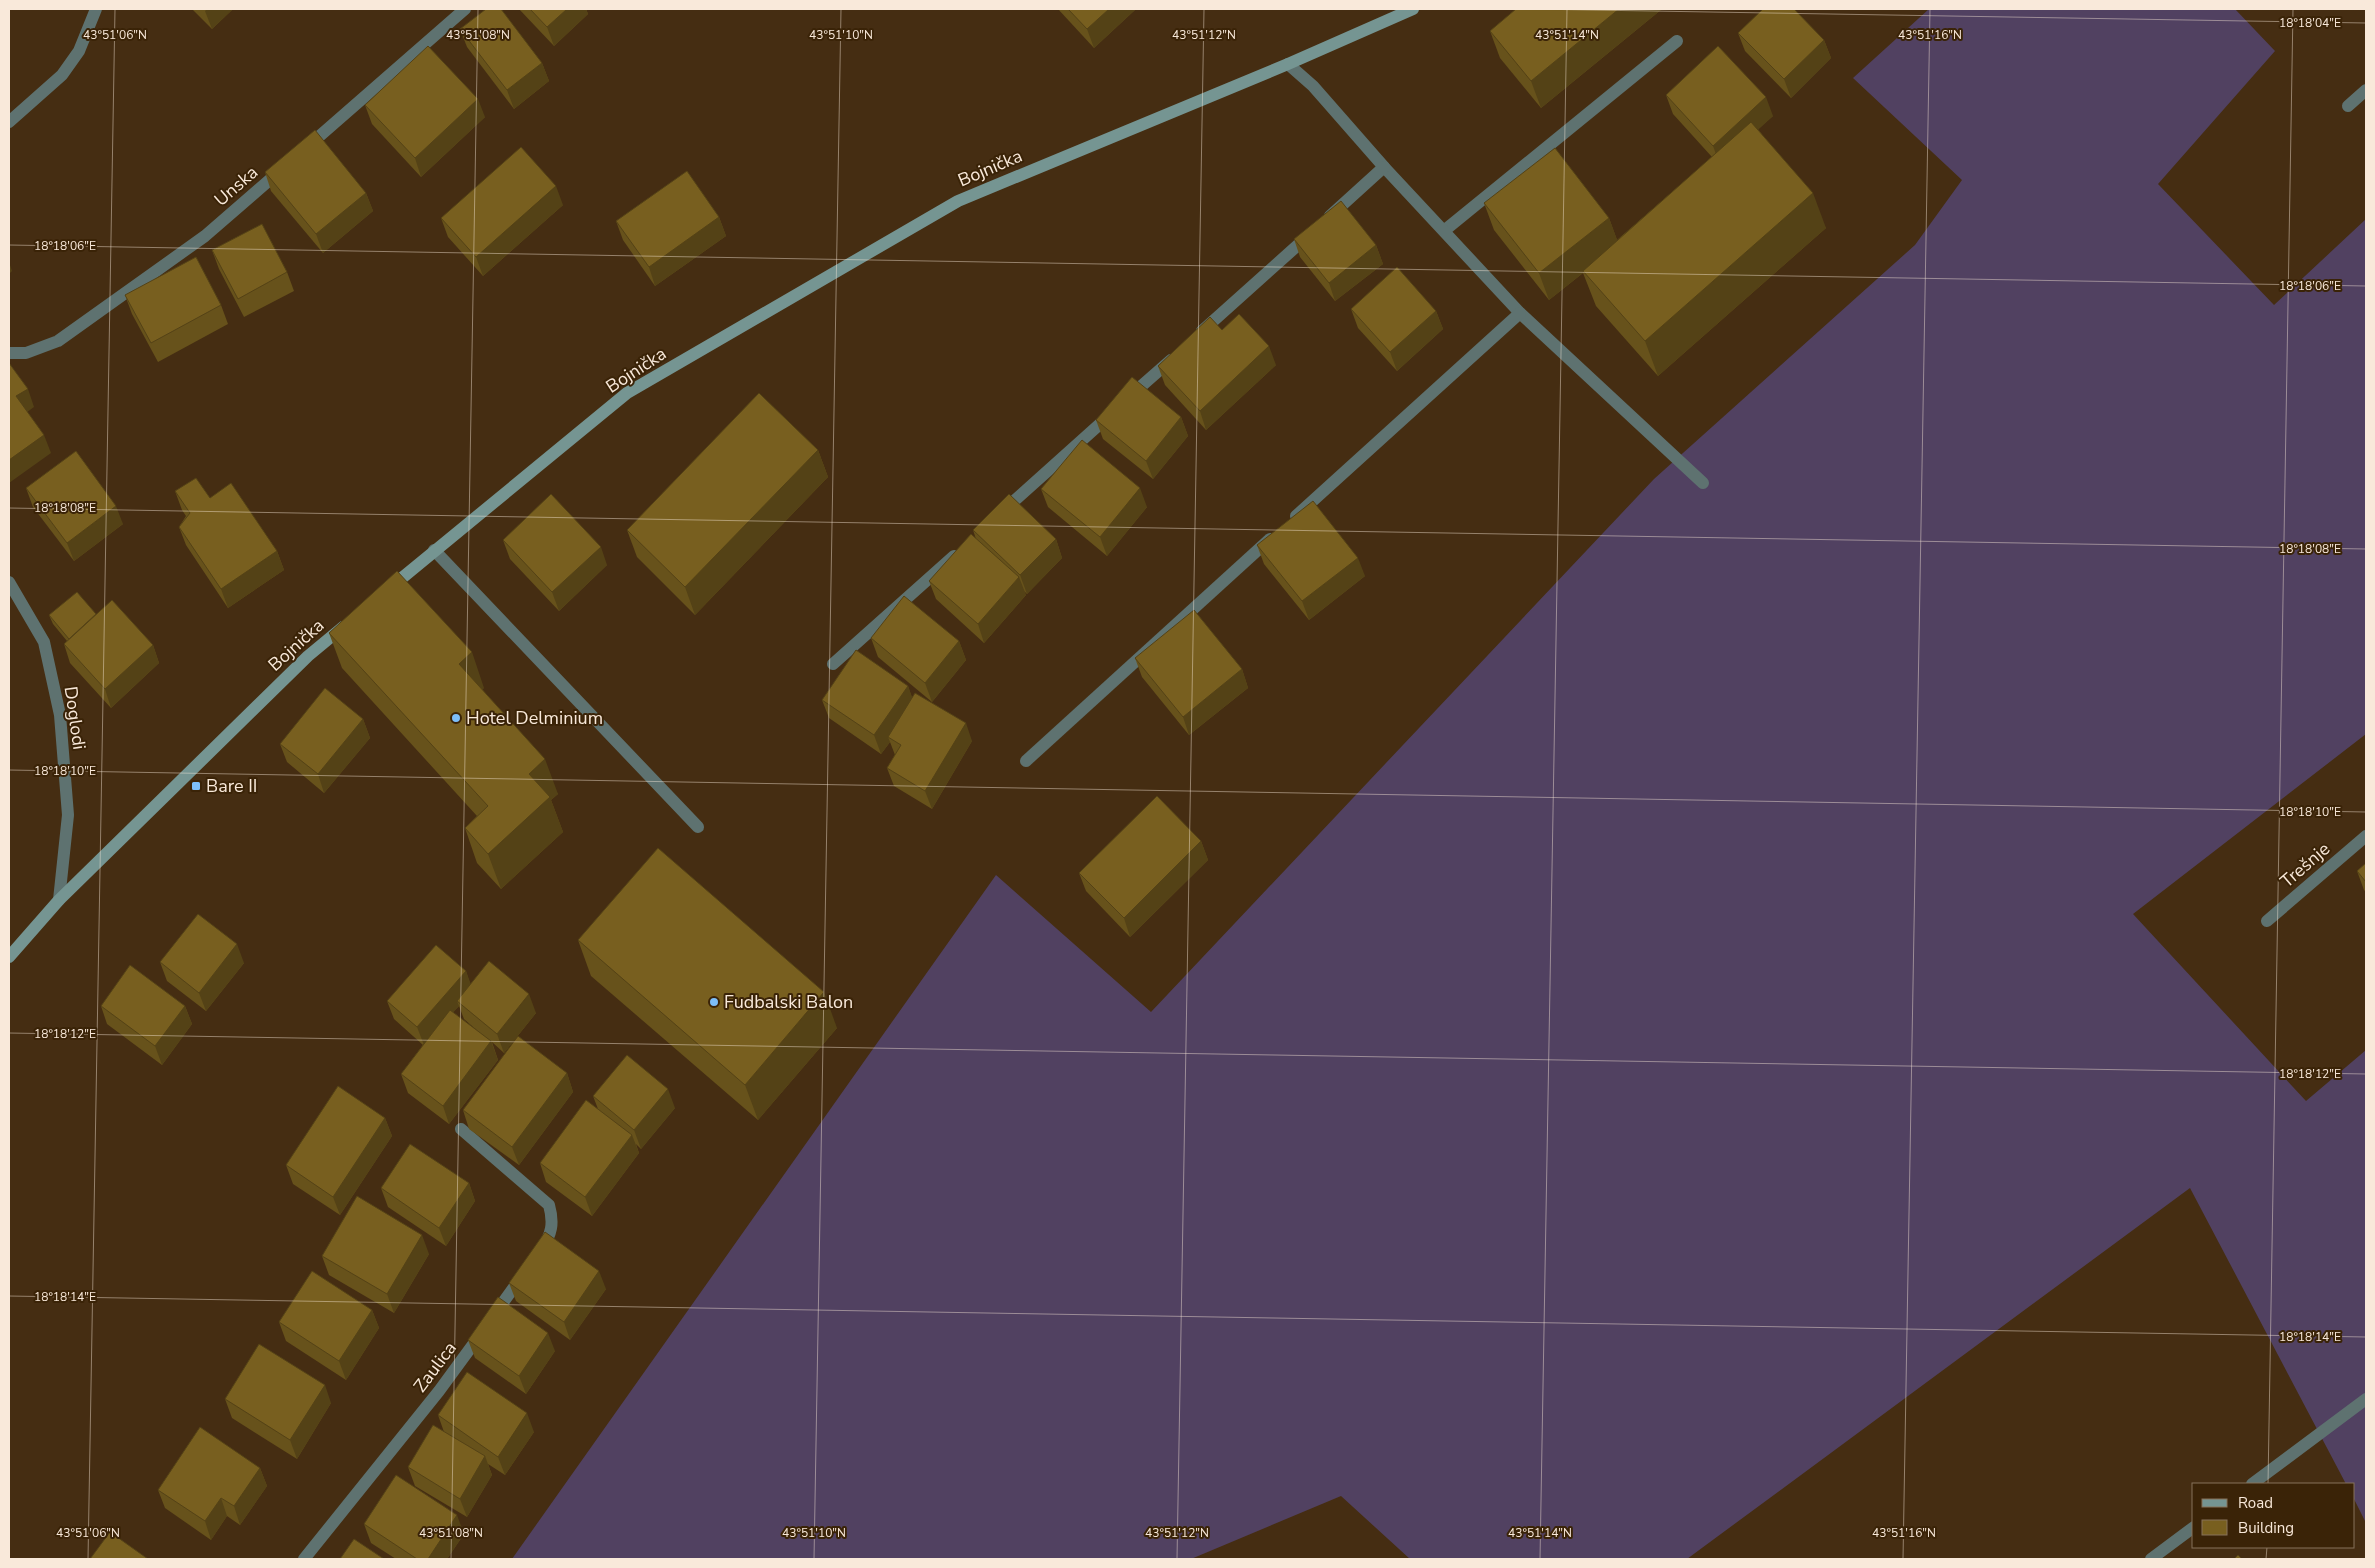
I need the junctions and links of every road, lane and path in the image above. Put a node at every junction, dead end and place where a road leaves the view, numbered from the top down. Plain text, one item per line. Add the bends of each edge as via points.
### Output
1 (96, 9) edge
2 (465, 9) edge
3 (1413, 9) edge
4 (1677, 41) dead end
5 (1288, 64) junction
6 (2366, 90) edge
7 (2348, 106) dead end
8 (9, 122) edge
9 (1384, 167) junction
10 (1445, 230) junction
11 (1520, 313) junction
12 (1193, 339) edge
13 (9, 353) edge
14 (1178, 353) edge
15 (1703, 483) dead end
16 (995, 518) edge
17 (965, 545) edge
18 (434, 550) junction
19 (9, 582) edge
20 (382, 594) edge
21 (352, 618) edge
22 (833, 664) dead end
23 (1026, 761) dead end
24 (698, 826) dead end
25 (2366, 836) edge
26 (59, 900) junction
27 (2267, 921) dead end
28 (9, 957) edge
29 (461, 1129) edge
30 (2366, 1399) edge
31 (2253, 1483) edge
32 (2192, 1529) edge
33 (304, 1559) edge
34 (2151, 1559) edge

1 - 8 street via 78,52 62,75
2 - 13 street, Unska via 205,236 58,341 26,353
3 - 5 main road, Bojnička
4 - 10 street
5 - 9 street via 1313,86
5 - 18 main road, Bojnička via 958,201 627,394
6 - 7 street
9 - 10 street
9 - 12 street
10 - 11 street
11 - 15 street
11 - 23 street
14 - 16 street
17 - 22 street
18 - 20 main road, Bojnička
18 - 24 street
19 - 26 street, Doglodi via 44,642 60,715 68,815
21 - 26 main road, Bojnička via 308,656
25 - 27 street, Trešnje
26 - 28 main road, Bojnička
29 - 33 street, Zaulica via 549,1205 553,1219 550,1237 439,1391
30 - 31 street
32 - 34 street

